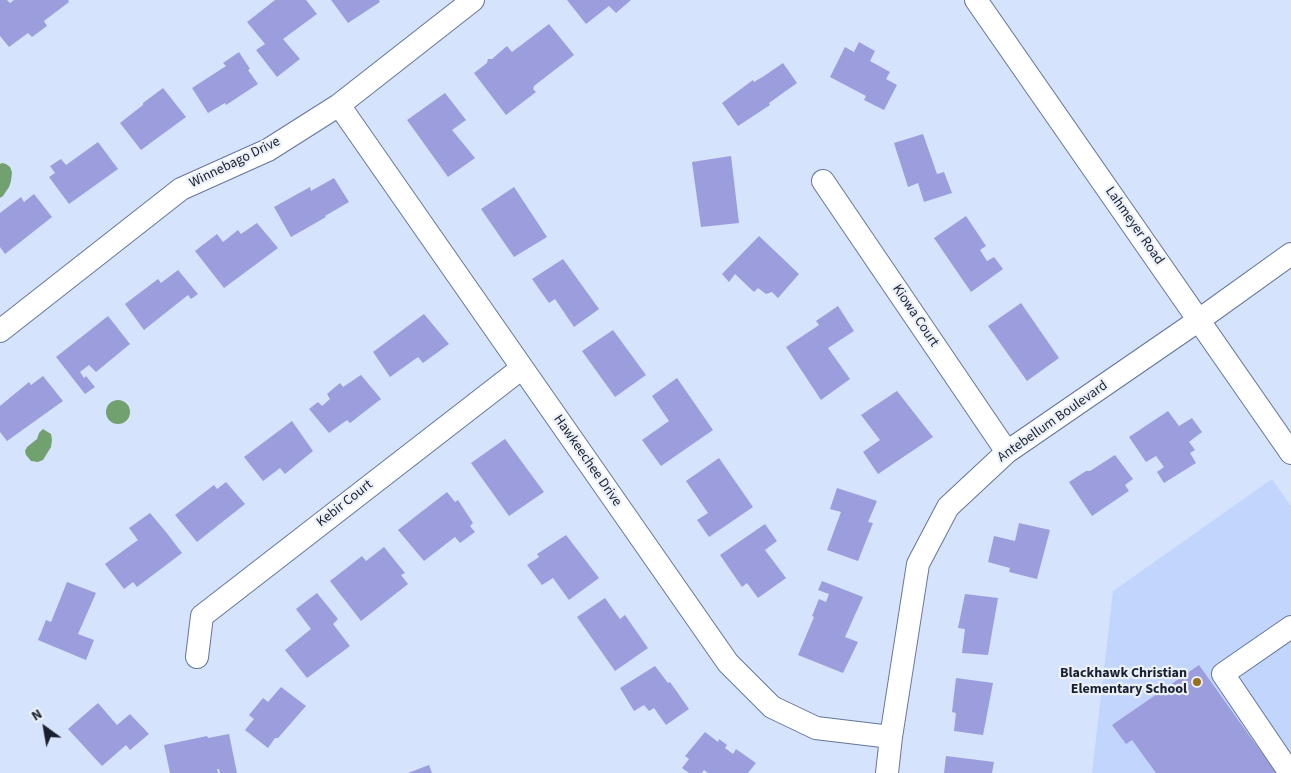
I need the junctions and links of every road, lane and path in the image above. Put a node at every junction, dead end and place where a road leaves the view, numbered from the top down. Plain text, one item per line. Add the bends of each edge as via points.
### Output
1 (473, 0) edge
2 (976, 0) edge
3 (339, 105) junction
4 (823, 181) dead end
5 (1291, 254) edge
6 (1199, 320) junction
7 (0, 331) edge
8 (522, 368) junction
9 (1007, 452) junction
10 (1291, 453) edge
11 (1291, 627) edge
12 (197, 657) dead end
13 (891, 737) junction
14 (887, 773) edge
15 (1290, 773) edge

1 - 3 street, Winnebago Drive
2 - 6 street, Lahmeyer Road
3 - 7 street, Winnebago Drive via 268,150 181,190
3 - 8 street, Hawkeechee Drive
4 - 9 street, Kiowa Court
5 - 6 street, Antebellum Boulevard
6 - 9 street, Antebellum Boulevard
6 - 10 street, Lahmeyer Road
8 - 12 street, Kebir Court via 202,616
8 - 13 street, Hawkeechee Drive via 734,670 772,707 816,728
9 - 13 street, Antebellum Boulevard via 948,507 918,564
11 - 15 street via 1223,674
13 - 14 street, Antebellum Boulevard

